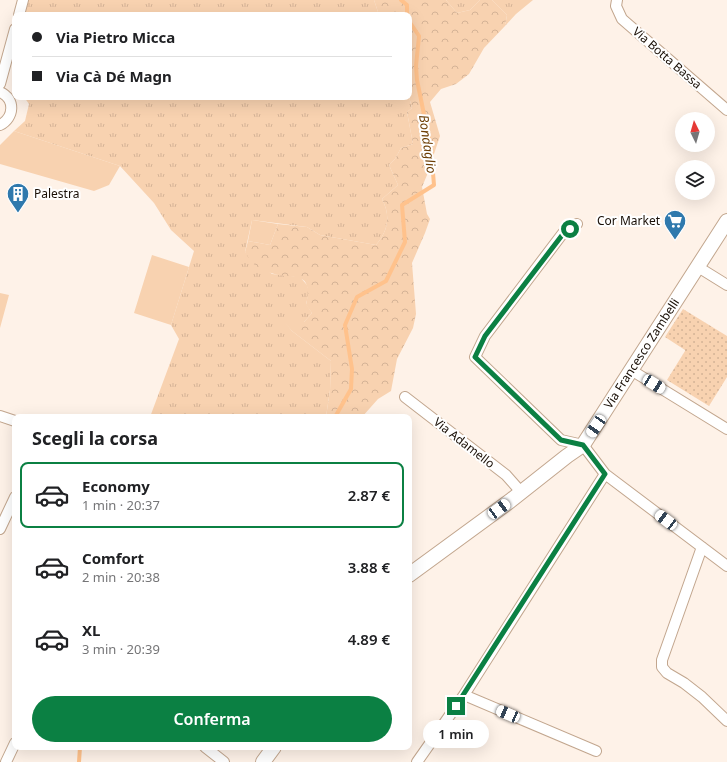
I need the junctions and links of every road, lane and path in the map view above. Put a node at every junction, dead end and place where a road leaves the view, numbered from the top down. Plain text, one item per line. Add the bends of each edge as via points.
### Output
1 (23, 0) edge
2 (616, 0) edge
3 (20, 12) edge
4 (12, 40) edge
5 (0, 84) edge
6 (0, 92) edge
7 (727, 110) edge
8 (0, 125) edge
9 (727, 221) edge
10 (577, 224) dead end
11 (698, 267) junction
12 (727, 285) edge
13 (631, 370) junction
14 (405, 397) dead end
15 (0, 416) edge
16 (12, 419) edge
17 (727, 429) edge
18 (583, 445) junction
19 (605, 474) junction
20 (521, 492) junction
21 (12, 503) edge
22 (0, 529) edge
23 (702, 547) junction
24 (727, 566) edge
25 (412, 573) edge
26 (464, 695) junction
27 (727, 721) edge
28 (12, 749) edge
29 (209, 750) edge
30 (272, 750) edge
31 (596, 751) dead end
32 (6, 762) edge
33 (224, 762) edge
34 (263, 762) edge
35 (418, 762) edge

1 - 3 street
2 - 7 street, Via Botta Bassa via 622,19
4 - 5 street
6 - 8 street via 8,97 12,108 9,119
9 - 11 main road, Via Francesco Zambelli
10 - 18 street via 563,234 485,336 475,357 561,440
11 - 12 street
11 - 13 main road, Via Francesco Zambelli
13 - 17 street
13 - 18 main road, Via Francesco Zambelli
14 - 20 street, Via Adamello via 506,475
15 - 16 street
18 - 19 street
18 - 20 main road, Via Francesco Zambelli
19 - 23 street
19 - 26 street
20 - 25 main road, Via Francesco Zambelli
21 - 22 street
23 - 24 street
23 - 27 street via 662,660 662,668 702,696
26 - 31 street
26 - 35 street
28 - 32 street
29 - 33 street
30 - 34 main road

